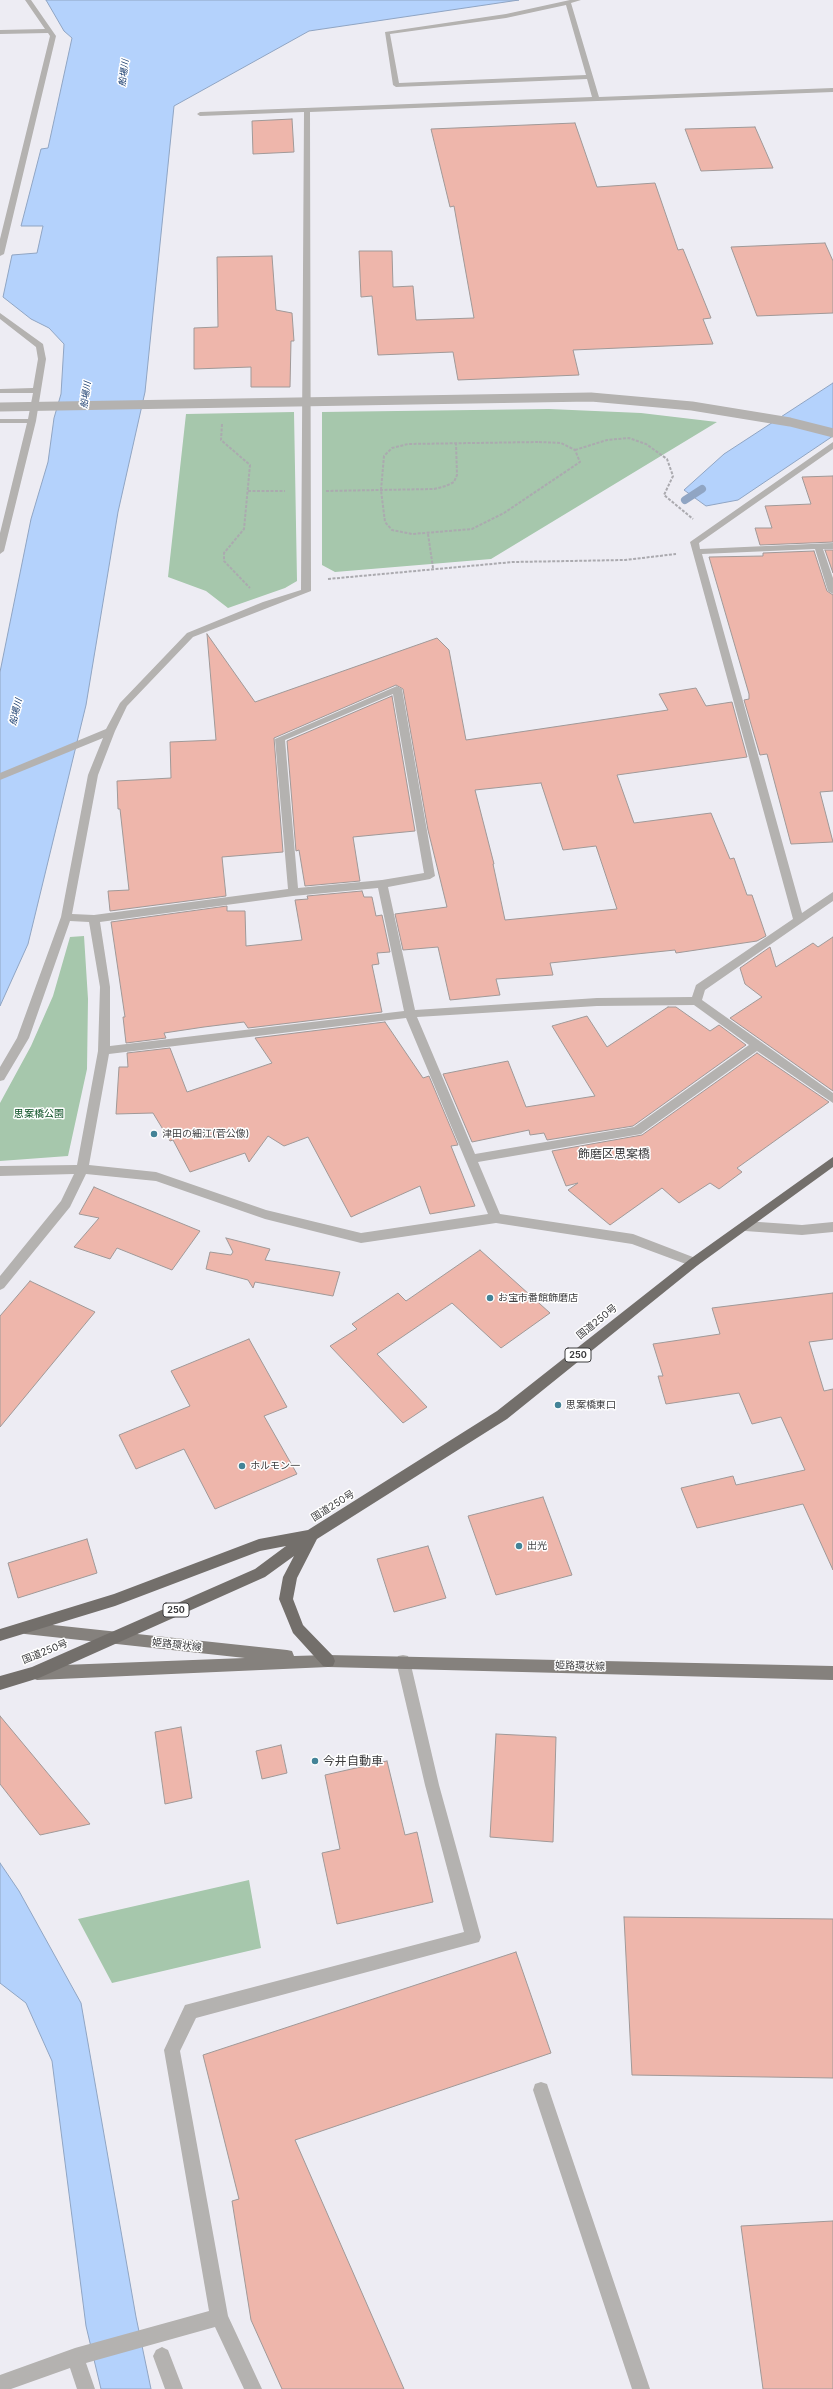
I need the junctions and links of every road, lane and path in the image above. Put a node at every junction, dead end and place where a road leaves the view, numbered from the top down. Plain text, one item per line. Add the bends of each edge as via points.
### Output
1 (28, 0) edge
2 (578, 0) edge
3 (568, 2) junction
4 (0, 32) edge
5 (51, 34) junction
6 (590, 77) junction
7 (833, 90) edge
8 (596, 99) junction
9 (306, 110) junction
10 (200, 114) dead end
11 (0, 254) edge
12 (0, 315) edge
13 (38, 390) junction
14 (0, 391) edge
15 (0, 406) edge
16 (222, 418) dead end
17 (0, 421) edge
18 (32, 421) junction
19 (833, 433) edge
20 (456, 443) junction
21 (833, 445) edge
22 (575, 450) junction
23 (822, 453) junction
24 (833, 454) edge
25 (381, 490) junction
26 (248, 491) junction
27 (306, 491) junction
28 (712, 530) junction
29 (428, 534) junction
30 (818, 546) junction
31 (833, 546) edge
32 (0, 551) edge
33 (696, 552) junction
34 (433, 568) junction
35 (306, 583) junction
36 (833, 591) edge
37 (266, 604) junction
38 (110, 731) junction
39 (0, 777) edge
40 (382, 884) junction
41 (293, 892) junction
42 (833, 896) edge
43 (66, 917) junction
44 (94, 919) junction
45 (798, 919) junction
46 (696, 1001) junction
47 (410, 1014) junction
48 (757, 1045) junction
49 (104, 1051) junction
50 (0, 1077) edge
51 (833, 1099) edge
52 (472, 1159) junction
53 (833, 1161) edge
54 (82, 1168) junction
55 (0, 1172) edge
56 (496, 1218) junction
57 (745, 1226) junction
58 (833, 1227) edge
59 (694, 1262) junction
60 (0, 1285) edge
61 (312, 1535) junction
62 (25, 1628) junction
63 (0, 1635) edge
64 (114, 1638) junction
65 (328, 1661) junction
66 (403, 1661) junction
67 (34, 1673) junction
68 (833, 1673) edge
69 (0, 1683) edge
70 (541, 2090) dead end
71 (219, 2317) junction
72 (162, 2356) dead end
73 (75, 2357) junction
74 (0, 2384) edge
75 (86, 2389) edge
76 (174, 2389) edge
77 (253, 2389) edge
78 (641, 2389) edge

1 - 5 street
2 - 3 street
3 - 6 street
3 - 6 street via 506,16 387,33 396,85
4 - 5 street
5 - 11 street
6 - 8 street
7 - 8 street
8 - 9 street
9 - 10 street
9 - 27 street
12 - 13 street via 40,346 42,359
13 - 14 street
13 - 18 street
15 - 19 street, bridge via 592,397 692,406 790,422
16 - 26 path via 221,440 250,465
17 - 18 street
18 - 32 street
20 - 22 path via 561,443
20 - 25 path via 408,444 392,448 384,456
20 - 25 path via 457,475 454,482 434,489
21 - 23 street
22 - 28 path via 607,440 629,438 646,444 667,459 673,476 664,495
22 - 29 path via 580,462 504,513 472,529
23 - 24 street
23 - 28 street
25 - 27 path
25 - 29 path via 386,522 392,530
26 - 27 path
26 - 37 path via 244,529 224,553 224,561
27 - 35 street
28 - 33 street via 694,542
29 - 34 path
30 - 31 street
30 - 33 street
30 - 36 street
33 - 34 path via 625,560 513,562
33 - 45 street
34 - 35 path
35 - 37 street via 306,591
37 - 38 street via 190,635 123,705
38 - 39 street
38 - 43 street via 93,775
40 - 41 street
40 - 41 street via 430,876 397,689 280,739
40 - 47 street
41 - 44 street
42 - 45 street
43 - 44 street
43 - 50 street via 23,1038
44 - 49 street via 105,987
45 - 46 street via 700,988
46 - 47 street via 597,1002
46 - 48 street
47 - 49 street
47 - 52 street
48 - 51 street
48 - 52 street via 637,1131
49 - 54 street
52 - 56 street
53 - 57 highway, 国道250号 / 250
54 - 55 street
54 - 56 street via 156,1177 265,1214 360,1238
54 - 60 street via 66,1204
56 - 59 street via 633,1239
57 - 58 street via 802,1230
57 - 59 highway, 国道250号 / 250
59 - 61 highway, 国道250号 / 250 via 502,1415
61 - 62 highway, 国道250号 / 250 via 259,1545 115,1600
61 - 64 highway, 国道250号 / 250 via 260,1573
61 - 65 highway, 250 via 290,1576 286,1599 298,1629
62 - 63 highway, 国道250号 / 250
62 - 64 main road, 姫路環状線
64 - 65 main road, 姫路環状線
64 - 67 highway, 国道250号 / 250
65 - 66 main road, 姫路環状線
65 - 67 main road, 姫路環状線
66 - 68 main road, 姫路環状線
66 - 71 street via 432,1785 473,1937 191,2011 172,2050
67 - 69 highway, 国道250号 / 250
70 - 78 street
71 - 73 street
71 - 77 street
72 - 76 street
73 - 74 street
73 - 75 street

